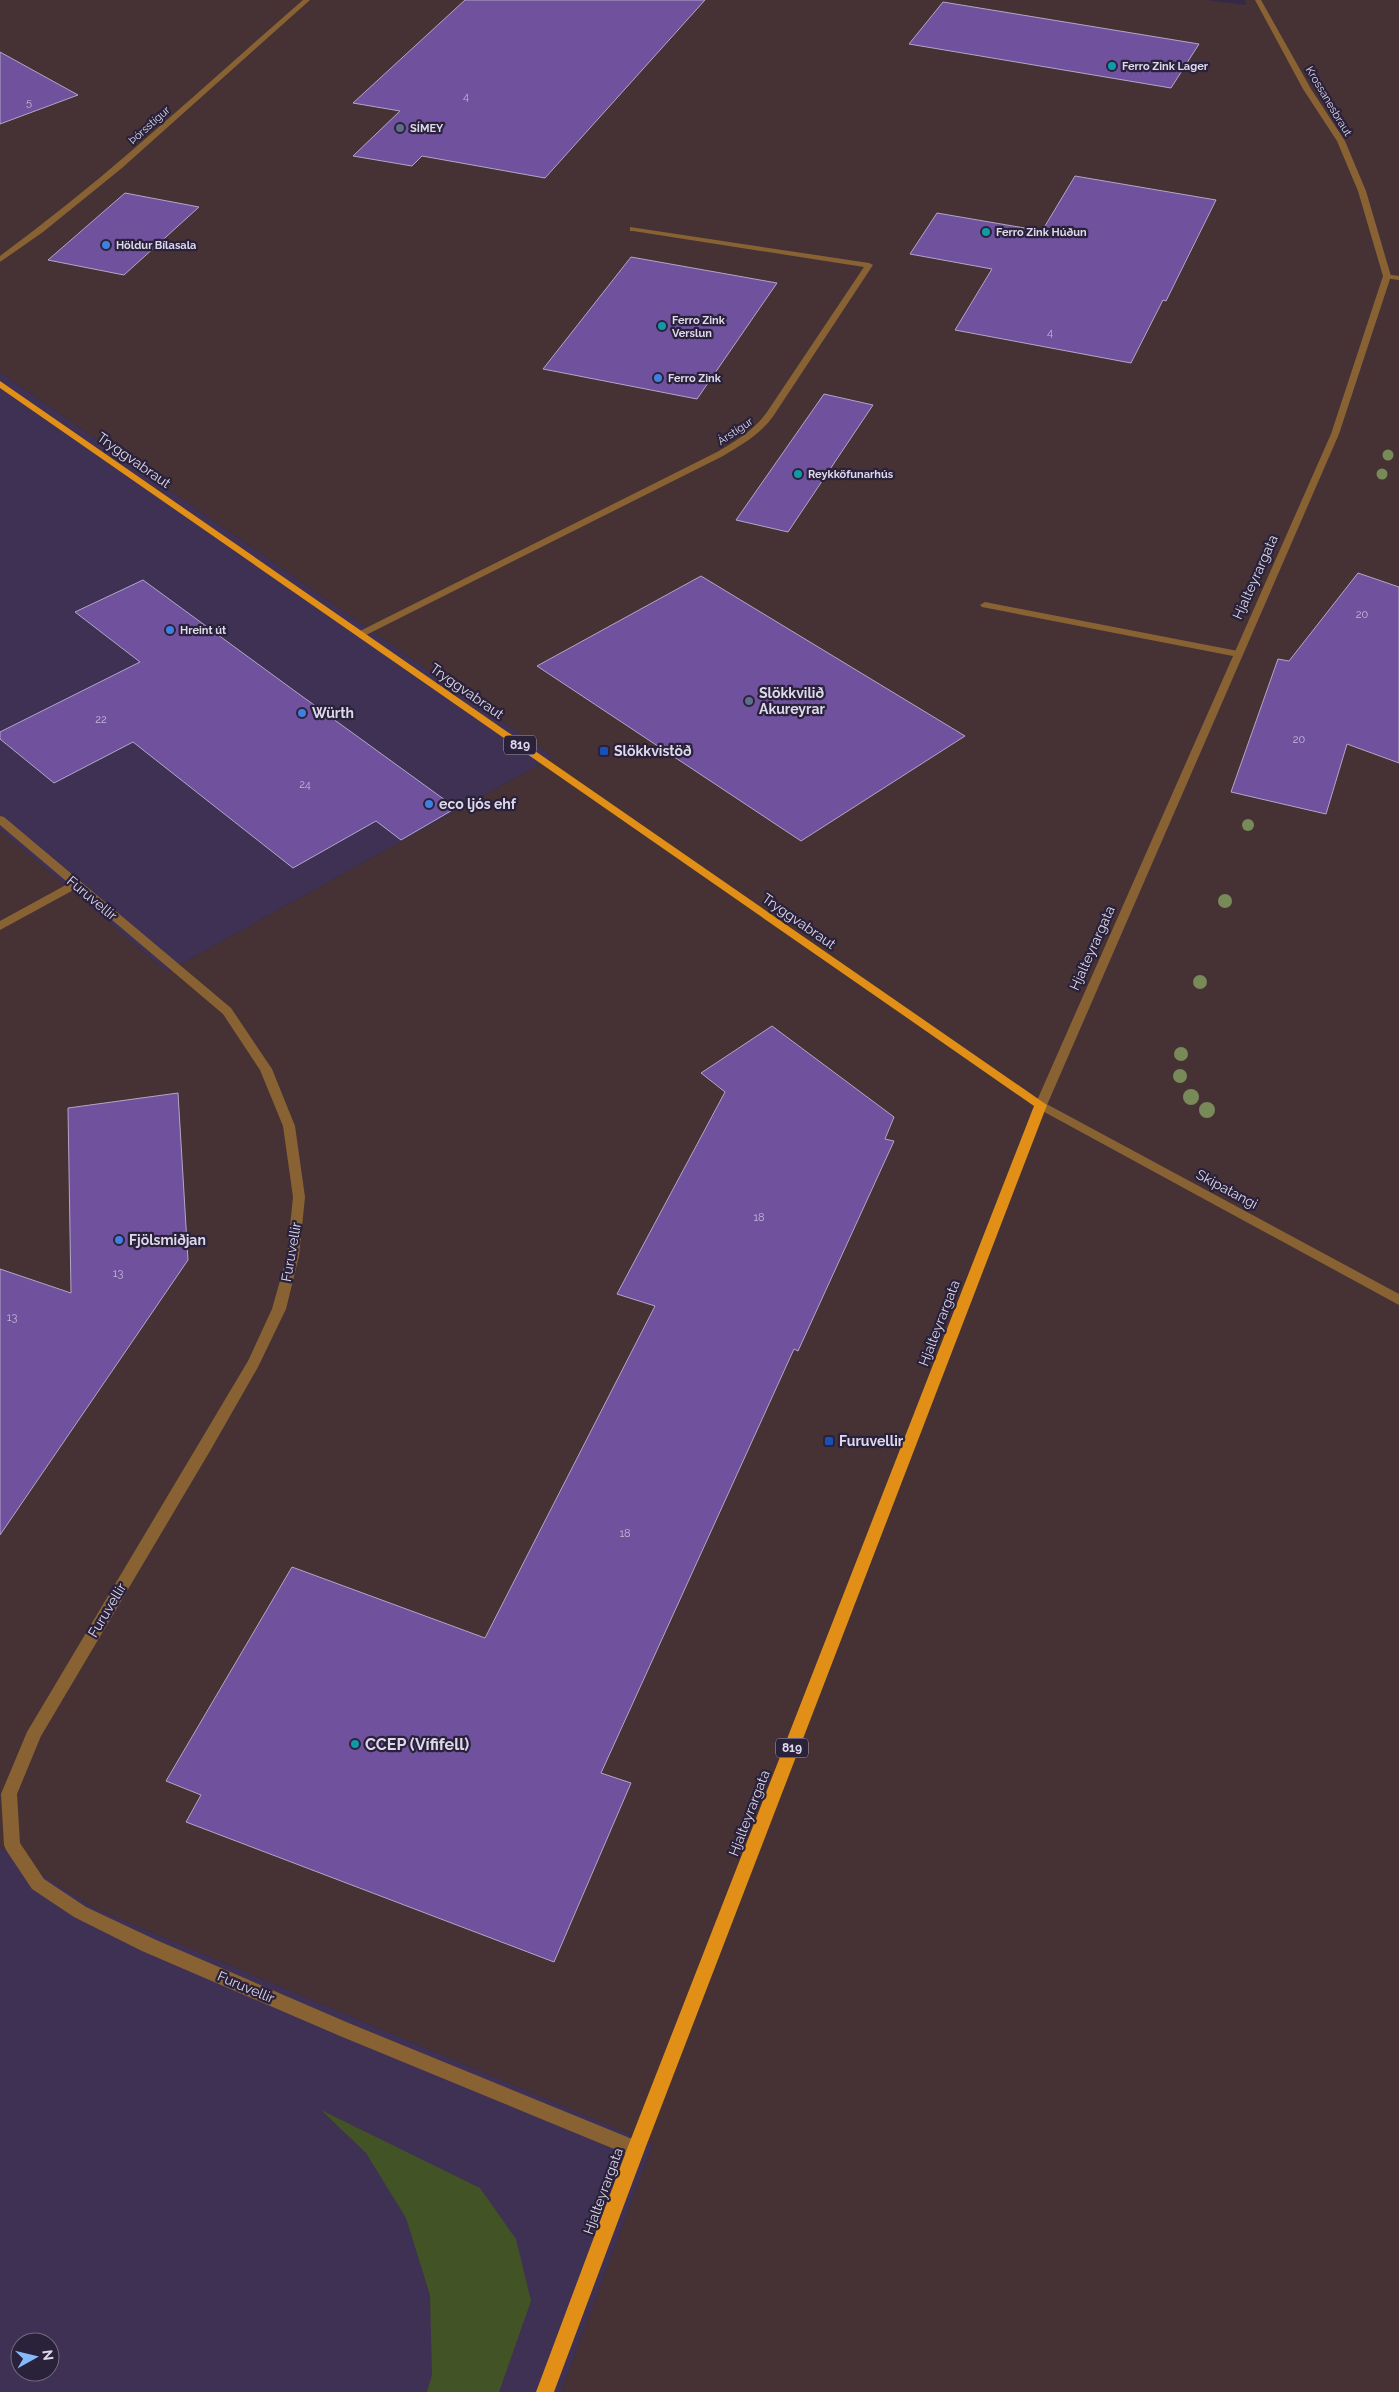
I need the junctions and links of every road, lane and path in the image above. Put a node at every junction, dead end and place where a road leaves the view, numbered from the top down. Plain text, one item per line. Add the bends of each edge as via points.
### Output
1 (307, 0) edge
2 (1258, 0) edge
3 (633, 229) dead end
4 (0, 260) edge
5 (1387, 276) junction
6 (1399, 278) edge
7 (0, 384) edge
8 (985, 605) dead end
9 (361, 634) junction
10 (1238, 654) junction
11 (0, 818) edge
12 (75, 884) junction
13 (0, 926) edge
14 (1041, 1105) junction
15 (1399, 1300) edge
16 (636, 2149) junction
17 (545, 2392) edge

1 - 4 street, Þórsstígur via 136,152
2 - 5 street, Krossanesbraut via 1307,89 1341,141 1362,191
3 - 9 street, Árstígur via 869,265 766,423 748,437
5 - 6 street
5 - 10 street, Hjalteyrargata via 1335,434
7 - 9 main road, Tryggvabraut / 819
8 - 10 street
9 - 14 main road, Tryggvabraut / 819
10 - 14 street, Hjalteyrargata
11 - 12 street, Furuvellir
12 - 13 street
12 - 16 street, Furuvellir via 227,1011 266,1069 289,1126 300,1197 293,1256 279,1309 253,1363 35,1732 8,1794 12,1845 38,1884 80,1912 148,1945 346,2030
14 - 15 street, Skipatangi
14 - 16 main road, Hjalteyrargata / 819
16 - 17 main road, Hjalteyrargata / 819

